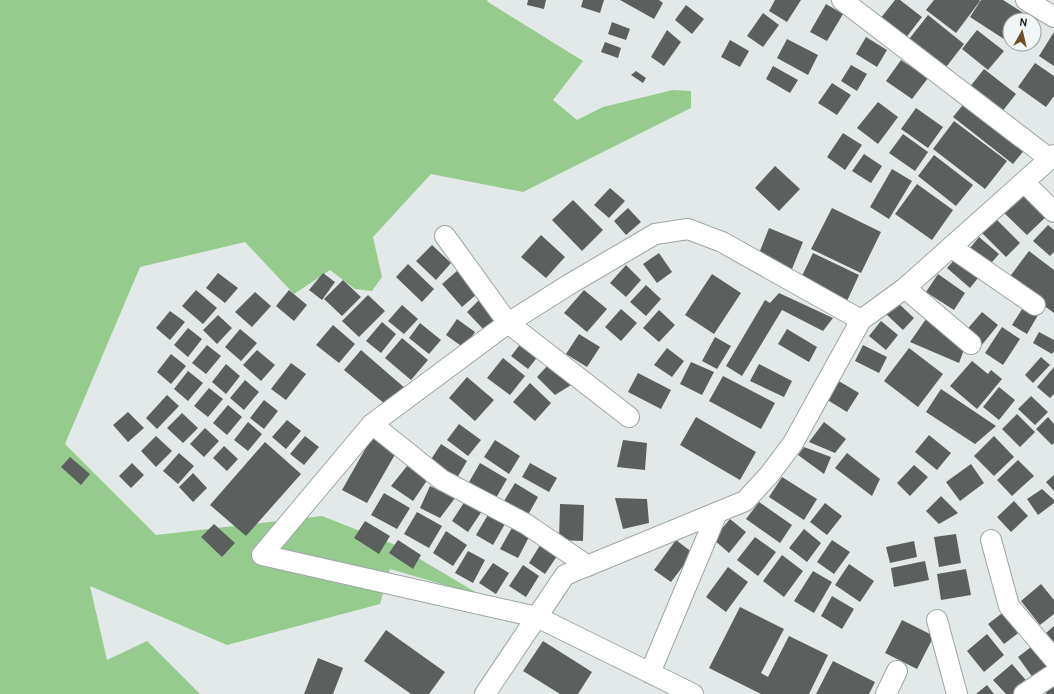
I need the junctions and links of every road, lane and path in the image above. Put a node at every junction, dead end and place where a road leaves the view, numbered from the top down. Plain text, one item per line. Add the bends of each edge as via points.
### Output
1 (842, 0) edge
2 (1026, 0) edge
3 (1054, 17) edge
4 (1052, 157) edge
5 (1024, 182) junction
6 (1054, 212) edge
7 (445, 236) dead end
8 (951, 247) junction
9 (905, 288) junction
10 (1035, 305) dead end
11 (861, 320) junction
12 (508, 323) junction
13 (971, 344) dead end
14 (629, 417) dead end
15 (372, 424) junction
16 (717, 513) junction
17 (991, 540) dead end
18 (588, 566) junction
19 (537, 617) junction
20 (937, 620) dead end
21 (1054, 659) edge
22 (897, 671) dead end
23 (650, 673) junction
24 (1054, 674) edge
25 (485, 694) edge
26 (693, 694) edge
27 (886, 694) edge
28 (957, 694) edge
29 (1024, 694) edge

1 - 4 street
2 - 3 street
4 - 5 street
5 - 6 street
5 - 8 street
7 - 12 street
8 - 9 street
8 - 10 street
9 - 11 street
9 - 13 street
11 - 12 street via 722,242 688,229 655,234
11 - 16 street via 789,448 769,475 745,501
12 - 14 street
12 - 15 street
15 - 18 street via 442,480 526,524
15 - 19 street via 262,555
16 - 18 street
16 - 23 street
17 - 21 street via 1009,606
18 - 19 street via 566,575
19 - 23 street
19 - 25 street
20 - 28 street
22 - 27 street
23 - 26 street
24 - 29 street

